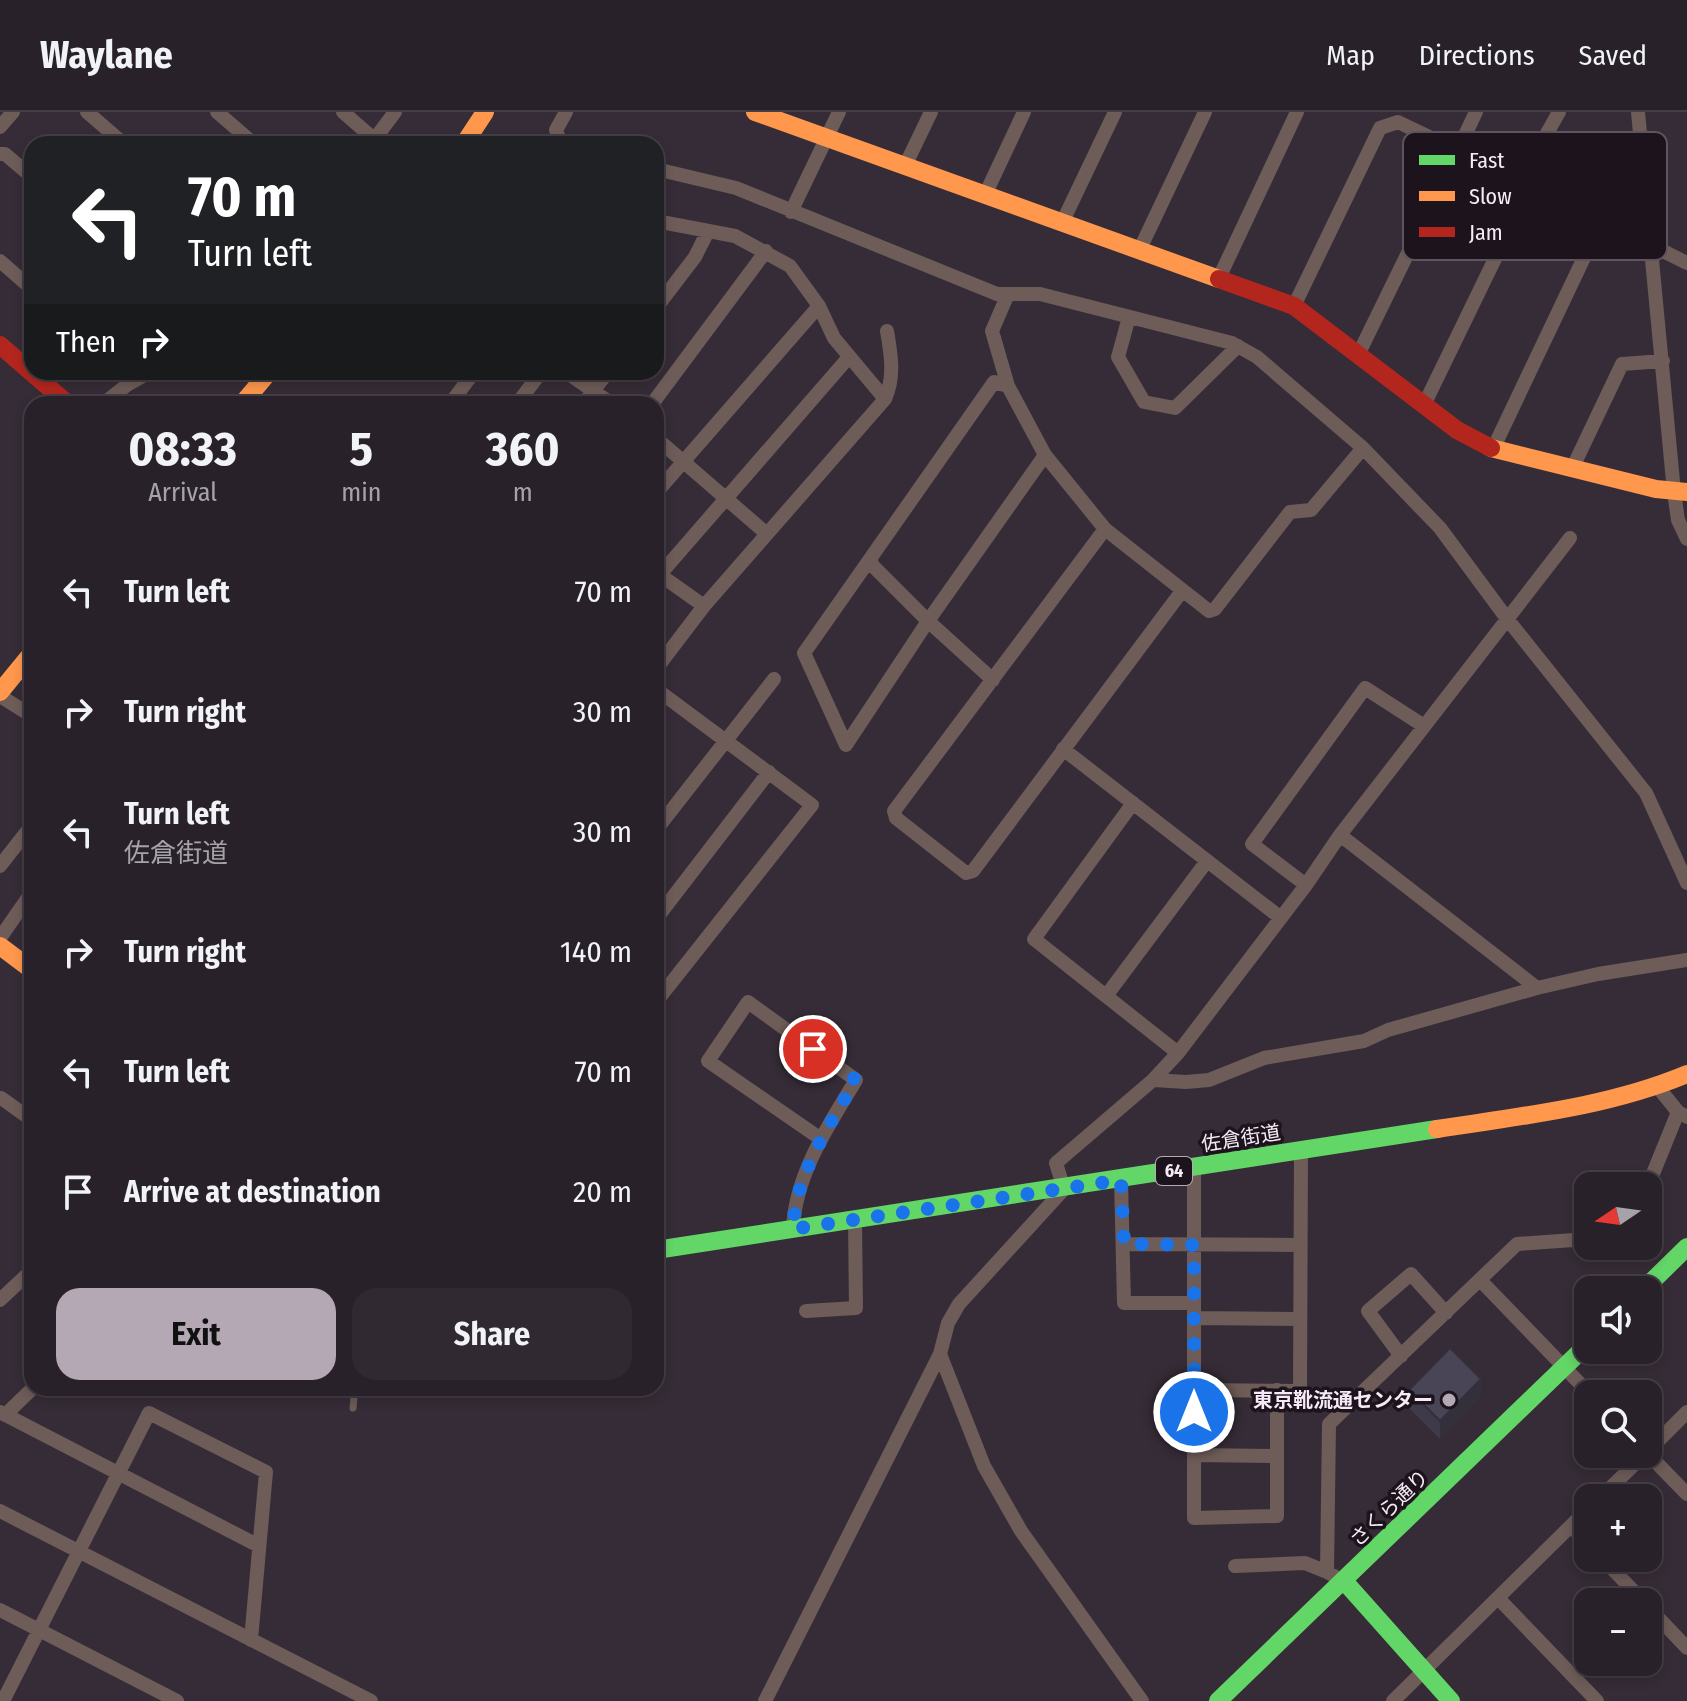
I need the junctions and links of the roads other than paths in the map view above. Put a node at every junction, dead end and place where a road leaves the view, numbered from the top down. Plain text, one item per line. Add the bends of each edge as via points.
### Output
1 (13, 112) edge
2 (87, 112) edge
3 (217, 112) edge
4 (343, 112) edge
5 (395, 112) edge
6 (485, 112) edge
7 (566, 112) edge
8 (755, 112) edge
9 (839, 112) edge
10 (931, 112) edge
11 (1024, 112) edge
12 (1115, 112) edge
13 (1205, 112) edge
14 (1297, 112) edge
15 (1476, 112) edge
16 (1559, 112) edge
17 (1638, 112) edge
18 (0, 127) edge
19 (1419, 132) edge
20 (1466, 132) edge
21 (1548, 132) edge
22 (1640, 132) edge
23 (115, 136) edge
24 (245, 136) edge
25 (367, 136) edge
26 (377, 136) edge
27 (469, 136) edge
28 (558, 136) edge
29 (826, 139) junction
30 (0, 154) edge
31 (905, 166) junction
32 (24, 170) edge
33 (664, 171) edge
34 (985, 195) junction
35 (791, 212) junction
36 (664, 223) edge
37 (1062, 223) junction
38 (708, 231) junction
39 (766, 251) junction
40 (1139, 251) junction
41 (1667, 253) edge
42 (1405, 260) edge
43 (1494, 260) edge
44 (1583, 260) edge
45 (1653, 260) edge
46 (0, 261) edge
47 (1687, 263) edge
48 (1219, 278) junction
49 (24, 282) edge
50 (1008, 294) junction
51 (664, 298) edge
52 (819, 306) junction
53 (1294, 306) junction
54 (1129, 317) junction
55 (887, 331) dead end
56 (0, 345) edge
57 (1238, 346) junction
58 (1359, 353) junction
59 (849, 357) junction
60 (1663, 361) junction
61 (24, 366) edge
62 (40, 380) edge
63 (121, 380) edge
64 (262, 380) edge
65 (578, 380) edge
66 (602, 380) edge
67 (1008, 386) junction
68 (594, 391) junction
69 (59, 396) edge
70 (109, 396) edge
71 (249, 396) edge
72 (590, 396) edge
73 (601, 396) edge
74 (658, 396) edge
75 (885, 399) junction
76 (1424, 405) junction
77 (664, 444) edge
78 (1363, 448) junction
79 (1493, 449) junction
80 (1045, 455) junction
81 (684, 460) junction
82 (1572, 469) junction
83 (664, 484) edge
84 (1681, 492) edge
85 (726, 497) junction
86 (1105, 529) junction
87 (767, 534) junction
88 (1570, 538) dead end
89 (1687, 539) edge
90 (870, 559) junction
91 (664, 567) edge
92 (664, 580) edge
93 (1182, 591) junction
94 (704, 606) junction
95 (1508, 620) junction
96 (928, 621) junction
97 (664, 658) edge
98 (24, 663) edge
99 (774, 679) dead end
100 (993, 680) junction
101 (0, 694) edge
102 (664, 695) edge
103 (24, 710) edge
104 (1424, 726) junction
105 (725, 741) junction
106 (1063, 749) junction
107 (769, 772) junction
108 (1133, 803) junction
109 (664, 820) edge
110 (24, 835) edge
111 (1340, 835) junction
112 (1207, 861) junction
113 (0, 866) edge
114 (1687, 883) edge
115 (1306, 885) junction
116 (24, 904) edge
117 (664, 909) edge
118 (1281, 918) junction
119 (0, 938) edge
120 (0, 946) edge
121 (1687, 960) edge
122 (24, 964) edge
123 (1537, 988) junction
124 (664, 992) edge
125 (1106, 996) junction
126 (1178, 1053) junction
127 (1687, 1074) edge
128 (1153, 1080) junction
129 (1657, 1086) junction
130 (0, 1097) edge
131 (24, 1114) edge
132 (1683, 1115) edge
133 (821, 1139) junction
134 (1301, 1150) junction
135 (1194, 1167) junction
136 (1655, 1172) edge
137 (1121, 1180) junction
138 (1064, 1189) junction
139 (855, 1220) junction
140 (793, 1229) junction
141 (1574, 1240) edge
142 (1124, 1244) junction
143 (1194, 1245) junction
144 (1300, 1245) junction
145 (1687, 1247) edge
146 (664, 1249) edge
147 (1657, 1276) edge
148 (24, 1278) edge
149 (1480, 1280) junction
150 (0, 1300) edge
151 (1194, 1303) junction
152 (806, 1311) dead end
153 (1446, 1313) junction
154 (1194, 1318) junction
155 (1299, 1319) junction
156 (940, 1354) junction
157 (1401, 1356) junction
158 (1574, 1357) edge
159 (1564, 1367) junction
160 (1577, 1380) edge
161 (1194, 1390) junction
162 (1277, 1390) junction
163 (24, 1396) edge
164 (354, 1396) edge
165 (353, 1408) dead end
166 (1687, 1412) edge
167 (3, 1413) edge
168 (1662, 1438) edge
169 (1194, 1455) junction
170 (1277, 1456) junction
171 (1631, 1468) edge
172 (1662, 1468) edge
173 (119, 1473) junction
174 (1615, 1484) edge
175 (1687, 1494) edge
176 (0, 1511) edge
177 (1574, 1523) edge
178 (1571, 1526) junction
179 (1574, 1529) edge
180 (259, 1546) junction
181 (79, 1551) junction
182 (1235, 1566) dead end
183 (1327, 1572) junction
184 (1615, 1572) edge
185 (1345, 1582) junction
186 (1631, 1588) edge
187 (1498, 1598) junction
188 (0, 1610) edge
189 (1662, 1622) edge
190 (38, 1630) junction
191 (251, 1640) junction
192 (1687, 1648) edge
193 (1423, 1672) junction
194 (3, 1701) edge
195 (177, 1701) edge
196 (371, 1701) edge
197 (765, 1701) edge
198 (1142, 1701) edge
199 (1218, 1701) edge
200 (1393, 1701) edge
201 (1451, 1701) edge
202 (1597, 1701) edge

1 - 18 street
2 - 23 street
3 - 24 street
4 - 25 street
5 - 26 street
6 - 27 street
7 - 28 street
8 - 29 street
9 - 29 street
10 - 31 street
11 - 34 street
12 - 37 street
13 - 40 street
14 - 48 street
15 - 20 street
16 - 21 street
17 - 22 street
19 - 53 street via 1398,122 1380,128
29 - 31 street
29 - 35 street
30 - 32 street
31 - 34 street
33 - 35 street via 736,188
34 - 37 street
35 - 50 street
36 - 38 street
37 - 40 street
38 - 39 street via 735,236
38 - 51 street
39 - 52 street via 790,266
39 - 74 street
40 - 48 street
41 - 47 street
42 - 58 street
43 - 76 street
44 - 79 street
45 - 60 street
46 - 49 street
48 - 53 street
50 - 54 street via 1040,294
50 - 67 street via 992,331
52 - 59 street
52 - 81 street
53 - 58 street
54 - 57 street
54 - 57 street via 1118,357 1144,402 1175,408
55 - 75 street via 892,385
56 - 61 street
57 - 78 street
58 - 76 street
59 - 75 street
59 - 85 street
60 - 82 street via 1622,364
60 - 84 street
62 - 69 street
63 - 70 street
64 - 71 street
65 - 68 street
66 - 68 street
67 - 80 street
67 - 90 street via 994,382
68 - 72 street
68 - 73 street
75 - 87 street
76 - 79 street
77 - 81 street
78 - 93 street via 1311,510 1290,512 1215,609 1209,611
78 - 95 street via 1440,528
79 - 82 street
80 - 86 street
80 - 96 street
81 - 83 street
81 - 85 street
82 - 84 street
84 - 89 street via 1678,520
85 - 87 street
85 - 91 street
86 - 93 street
86 - 100 street
87 - 94 street
88 - 95 street
90 - 96 street
90 - 96 street via 804,653 846,745
92 - 94 street
93 - 106 street
94 - 97 street
95 - 104 street
95 - 114 street via 1646,793
96 - 100 street
98 - 101 street
99 - 105 street
100 - 106 street via 894,811 896,818 966,873 973,871
101 - 103 street
102 - 105 street
104 - 111 street
104 - 115 street via 1365,688 1252,844
105 - 107 street
105 - 109 street
106 - 108 street
107 - 117 street
107 - 124 street via 812,805
108 - 112 street
108 - 125 street via 1034,939
110 - 113 street
111 - 115 street
111 - 123 street
112 - 118 street
112 - 125 street
115 - 118 street
116 - 119 street
118 - 126 street
120 - 122 street
121 - 123 street
123 - 128 street via 1364,1041 1264,1058 1209,1080
125 - 126 street
126 - 128 street
127 - 129 street, 佐倉街道 / 64
128 - 138 street via 1056,1163
129 - 132 street
129 - 134 street, 佐倉街道 / 64 via 1553,1111
130 - 131 street
132 - 136 street
133 - 133 street via 708,1061 748,1002 856,1080
133 - 140 street via 794,1205
134 - 135 street, 佐倉街道 / 64
134 - 144 street
135 - 137 street, 佐倉街道 / 64
135 - 143 street
137 - 138 street, 佐倉街道 / 64
137 - 142 street
138 - 139 street, 佐倉街道 / 64
138 - 156 street via 959,1304
139 - 140 street, 佐倉街道 / 64
139 - 152 street via 856,1308
140 - 146 street, 佐倉街道 / 64
141 - 149 street via 1517,1244
142 - 143 street
142 - 151 street via 1124,1303
143 - 144 street
143 - 151 street
144 - 155 street
145 - 147 street
148 - 150 street
149 - 153 street
149 - 159 street
151 - 154 street
153 - 157 street
153 - 157 street via 1411,1274 1368,1311
154 - 155 street
154 - 161 street
155 - 162 street via 1300,1391
156 - 197 street
156 - 198 street via 984,1466 1014,1518
157 - 183 street via 1329,1424
158 - 159 street, さくら通り
159 - 160 street
159 - 185 street, さくら通り
161 - 162 street
161 - 169 street
162 - 170 street
163 - 167 street
164 - 165 lane
166 - 168 street
167 - 173 street
169 - 170 street
169 - 170 street via 1194,1518 1277,1516
171 - 174 street
172 - 175 street
173 - 180 street
173 - 180 street via 149,1413 266,1472
173 - 181 street
176 - 181 street
177 - 178 street
178 - 179 street
178 - 187 street
180 - 191 street
181 - 190 street
181 - 191 street
182 - 183 street via 1305,1563
183 - 185 street
184 - 186 street
185 - 193 street
185 - 199 street, さくら通り
187 - 193 street
187 - 202 street
188 - 190 street
189 - 192 street
190 - 194 street
190 - 195 street
191 - 196 street
193 - 200 street
193 - 201 street

